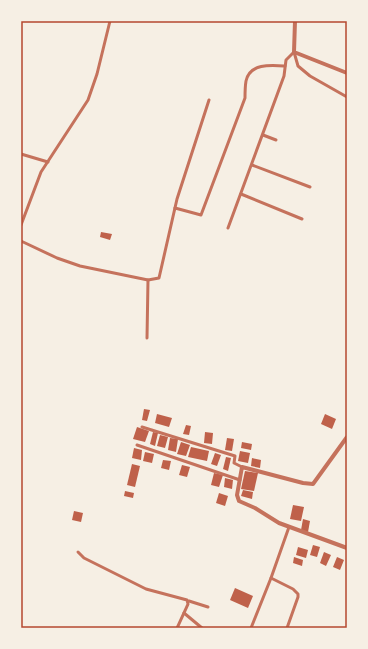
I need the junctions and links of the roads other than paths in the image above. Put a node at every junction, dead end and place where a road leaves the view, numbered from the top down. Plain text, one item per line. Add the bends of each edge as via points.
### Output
1 (110, 21) edge
2 (295, 21) edge
3 (294, 52) junction
4 (285, 66) junction
5 (347, 73) edge
6 (347, 97) edge
7 (209, 100) dead end
8 (263, 135) junction
9 (276, 140) dead end
10 (21, 154) edge
11 (48, 162) junction
12 (252, 164) junction
13 (310, 187) dead end
14 (241, 194) junction
15 (175, 208) junction
16 (21, 213) edge
17 (25, 214) junction
18 (302, 218) dead end
19 (21, 225) edge
20 (228, 228) dead end
21 (21, 241) edge
22 (148, 280) junction
23 (147, 338) dead end
24 (142, 427) dead end
25 (347, 437) edge
26 (137, 445) dead end
27 (242, 467) junction
28 (240, 480) junction
29 (289, 527) junction
30 (347, 548) edge
31 (78, 552) dead end
32 (271, 578) junction
33 (188, 602) junction
34 (208, 607) dead end
35 (184, 613) junction
36 (177, 628) edge
37 (202, 628) edge
38 (251, 628) edge
39 (287, 628) edge

1 - 11 street via 88,100
2 - 3 street
3 - 4 street via 286,60
3 - 5 street
3 - 6 street via 298,66 310,76
4 - 8 street via 284,76
4 - 15 street via 263,65 246,79 245,98 201,215
7 - 15 street
8 - 9 street
8 - 12 street
10 - 11 street
11 - 17 street via 41,172
12 - 13 street
12 - 14 street
14 - 18 street
14 - 20 street
15 - 22 street via 159,278
16 - 17 street
17 - 19 street
21 - 22 street via 80,266
22 - 23 street
24 - 27 street via 235,456 234,463
25 - 27 street via 313,484 304,484
26 - 28 street
27 - 28 street
28 - 29 street via 237,495 239,501
29 - 30 street
29 - 32 street
31 - 33 street via 84,558 146,589 182,598
32 - 38 street
32 - 39 street via 298,594
33 - 34 street
33 - 35 street
35 - 36 street
35 - 37 street

